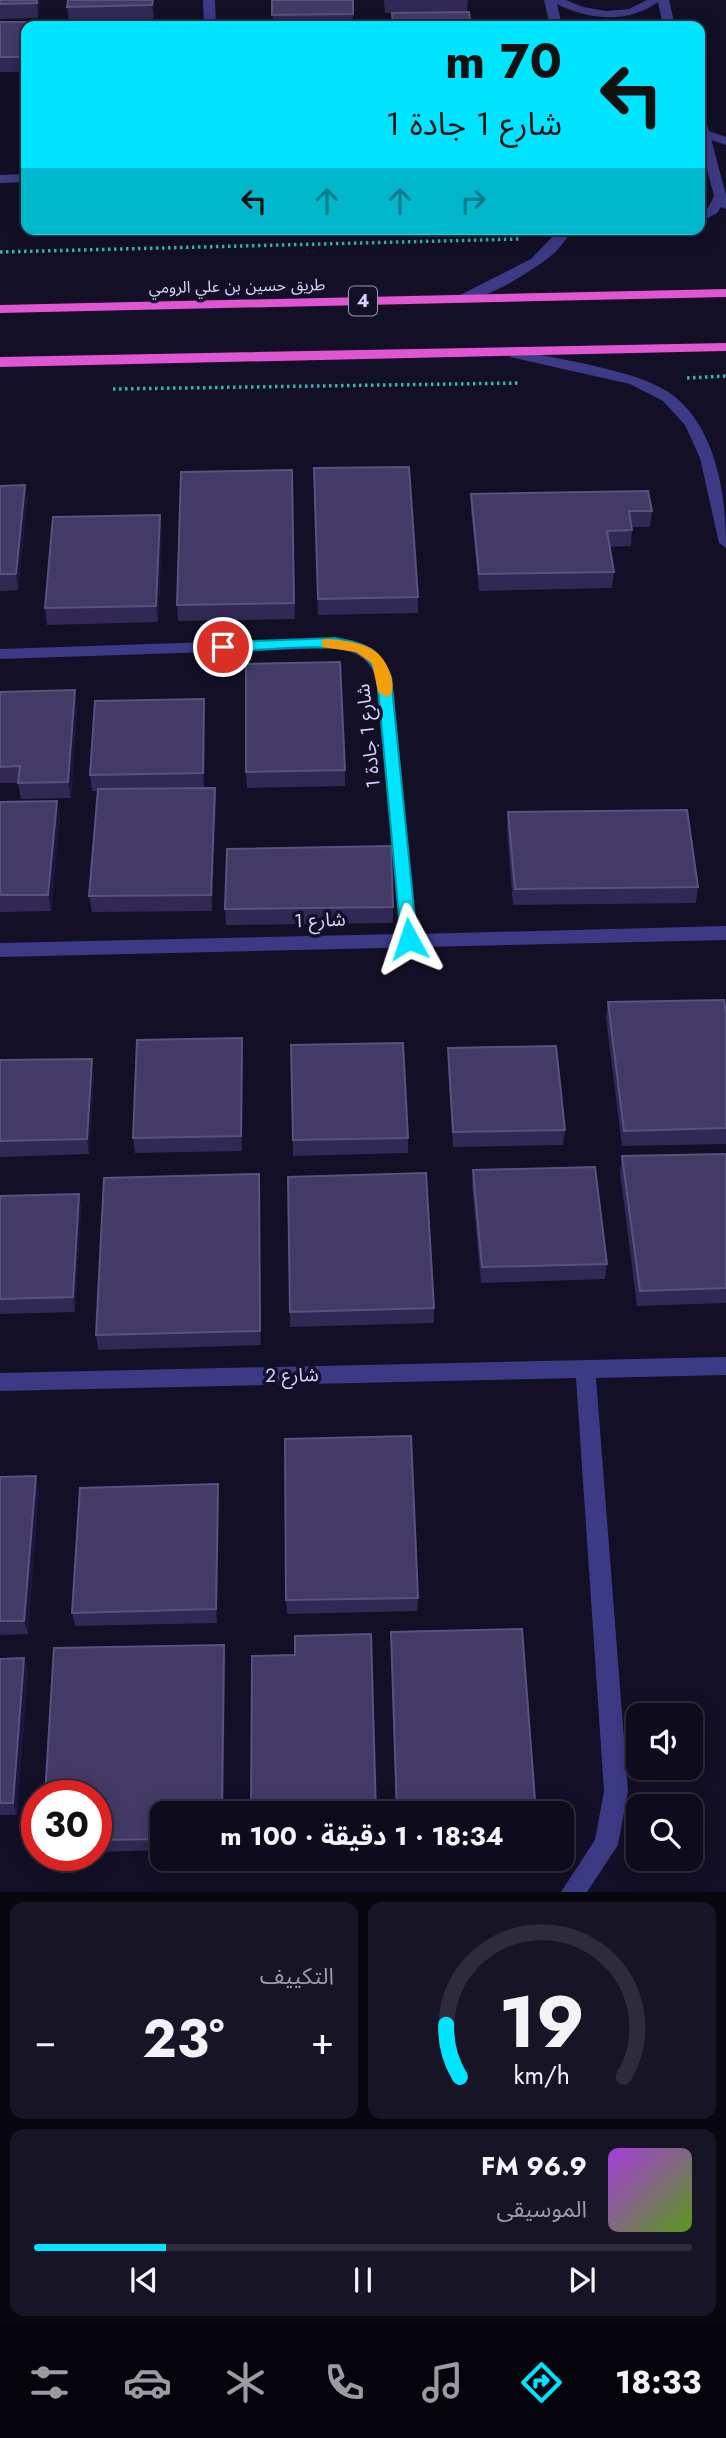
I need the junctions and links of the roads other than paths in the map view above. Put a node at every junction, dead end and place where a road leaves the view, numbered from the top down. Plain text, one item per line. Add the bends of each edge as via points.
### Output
1 (209, 0) edge
2 (550, 0) edge
3 (557, 0) edge
4 (654, 0) edge
5 (663, 0) edge
6 (210, 21) edge
7 (555, 21) edge
8 (668, 21) edge
9 (706, 134) joint
10 (726, 141) edge
11 (0, 178) edge
12 (21, 178) edge
13 (724, 198) edge
14 (705, 215) edge
15 (563, 235) edge
16 (726, 293) edge
17 (465, 298) junction
18 (0, 309) edge
19 (726, 347) edge
20 (515, 354) junction
21 (0, 362) edge
22 (726, 543) edge
23 (0, 654) edge
24 (726, 933) edge
25 (409, 939) junction
26 (0, 950) edge
27 (726, 1366) edge
28 (584, 1369) junction
29 (0, 1382) edge
30 (573, 1892) edge

1 - 6 street
2 - 7 street
3 - 4 street via 569,7 611,14 632,11
5 - 8 street
9 - 10 street
9 - 13 street
11 - 12 street
13 - 14 street
15 - 17 street via 504,280
16 - 17 highway, طريق حسين بن علي الرومي / 4
17 - 18 highway, طريق حسين بن علي الرومي / 4
19 - 20 highway
20 - 21 highway
20 - 22 street via 634,381 668,398 691,423 707,458
23 - 25 street, شارع 1 جادة 1 via 335,643 360,647 378,660 384,677
24 - 25 street, شارع 1
25 - 26 street, شارع 1
27 - 28 street, شارع 2
28 - 29 street, شارع 2
28 - 30 street via 616,1791 606,1845

